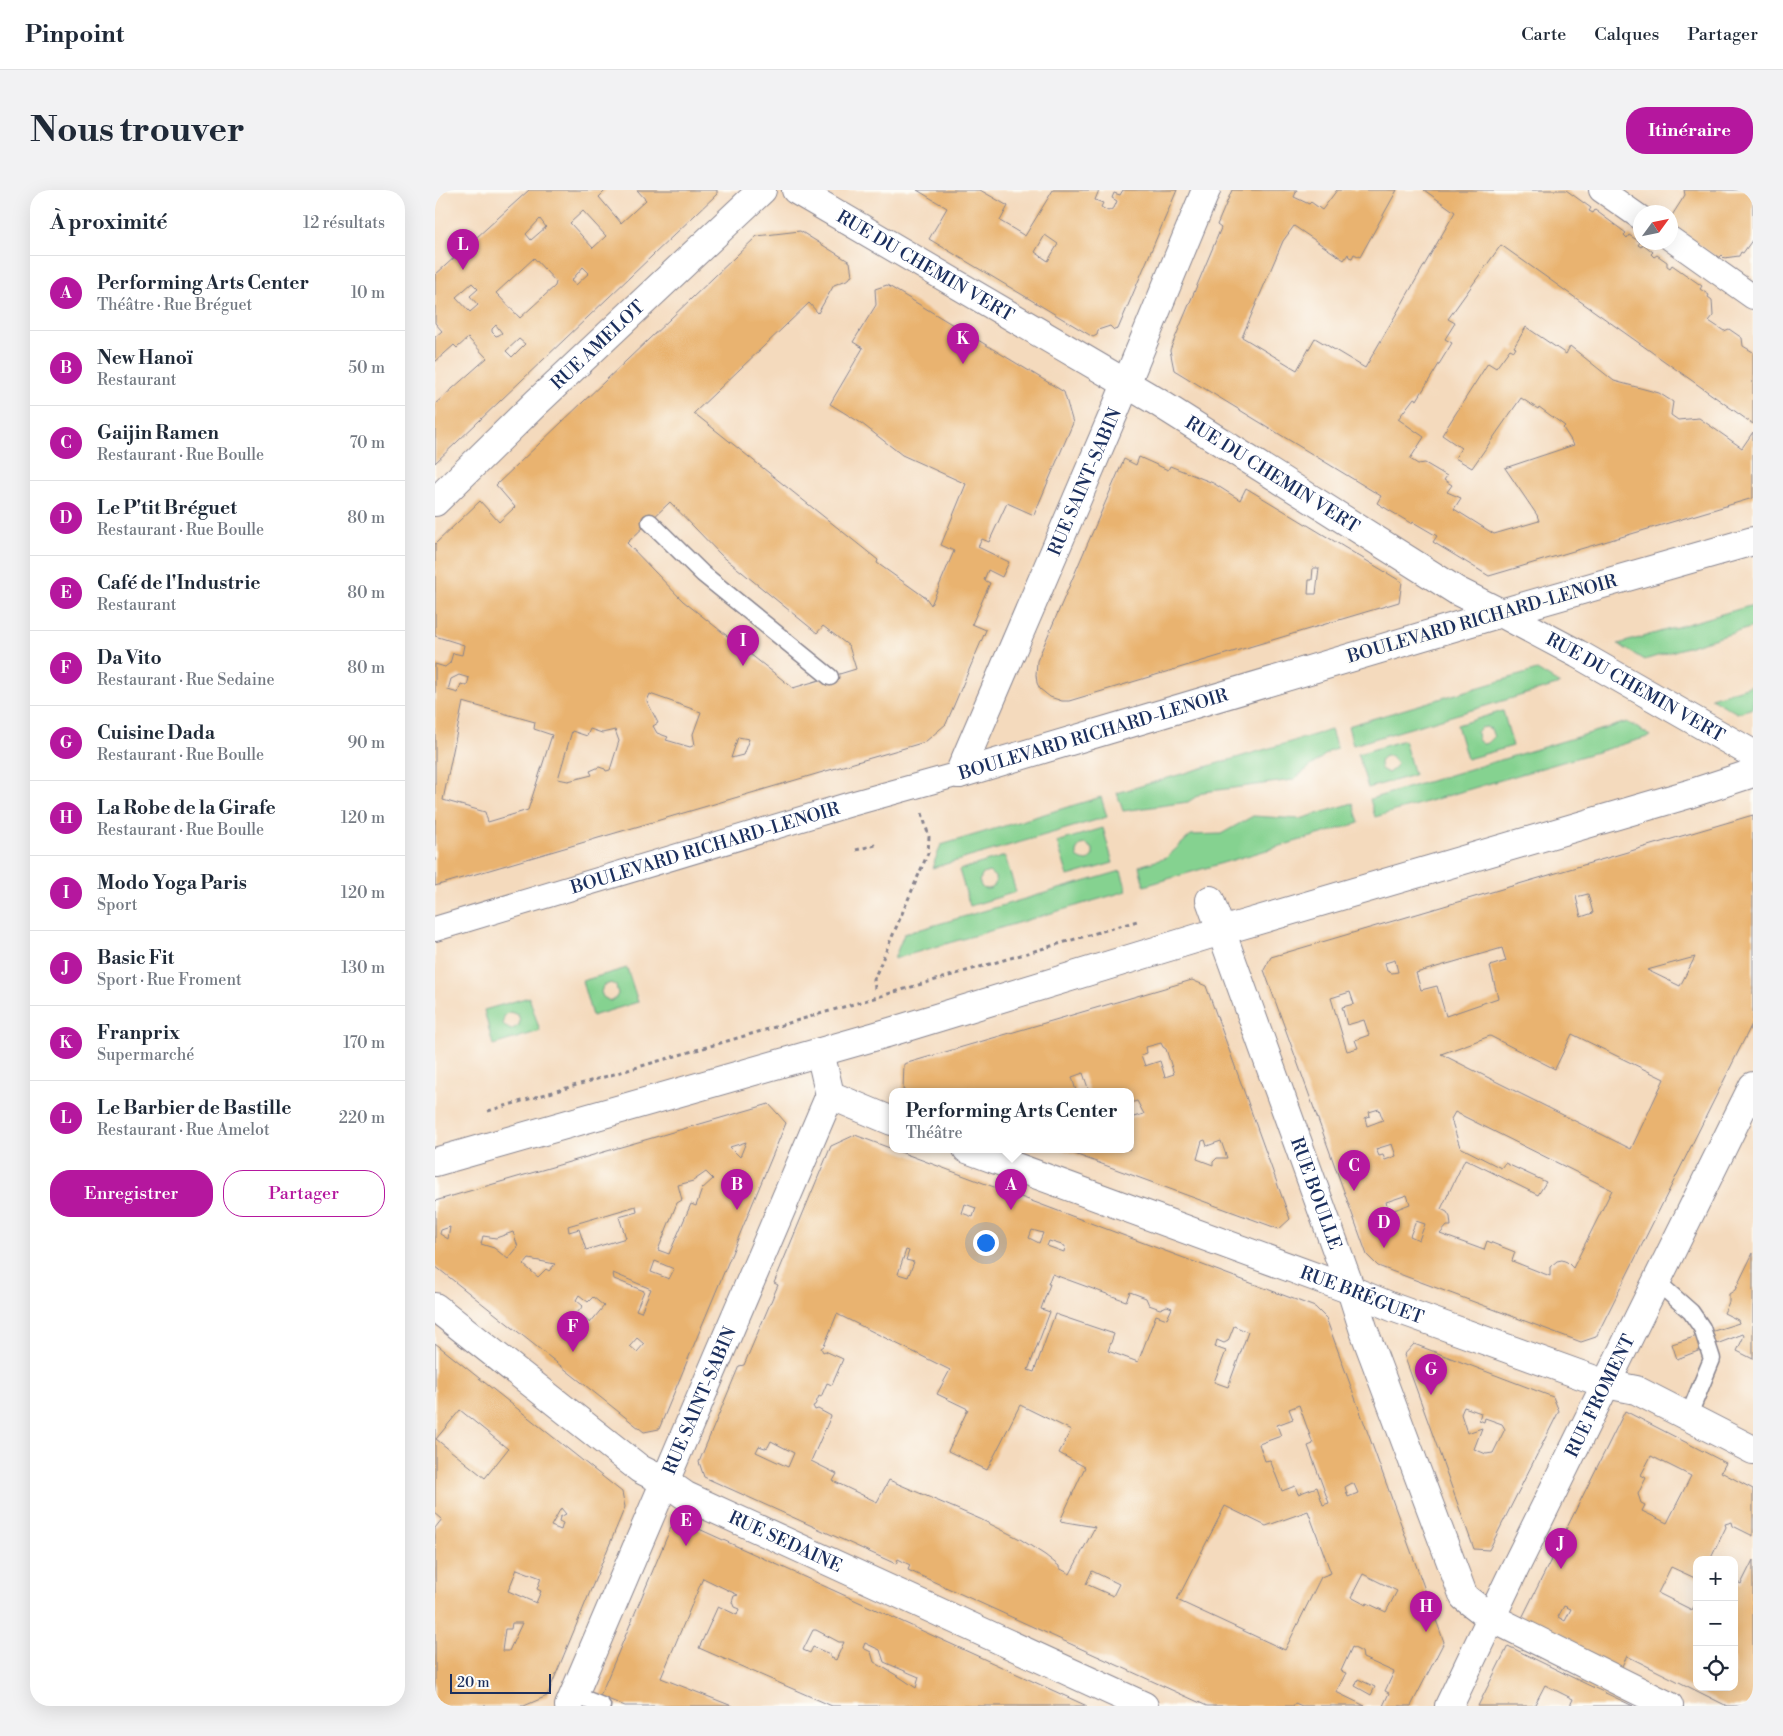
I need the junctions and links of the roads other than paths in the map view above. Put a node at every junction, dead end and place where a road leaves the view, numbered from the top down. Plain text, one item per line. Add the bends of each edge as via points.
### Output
1 (762, 190) edge
2 (796, 190) edge
3 (1206, 190) edge
4 (1601, 190) edge
5 (1633, 212) edge
6 (1678, 244) edge
7 (1753, 297) edge
8 (1126, 383) junction
9 (435, 502) edge
10 (650, 522) dead end
11 (1753, 541) edge
12 (1501, 613) junction
13 (830, 677) dead end
14 (1753, 754) edge
15 (959, 774) junction
16 (1753, 774) edge
17 (1210, 900) dead end
18 (435, 929) edge
19 (1221, 931) junction
20 (820, 1052) junction
21 (1753, 1086) edge
22 (830, 1095) junction
23 (889, 1120) edge
24 (978, 1153) edge
25 (435, 1162) edge
26 (1656, 1281) junction
27 (1351, 1290) junction
28 (435, 1307) edge
29 (1605, 1384) junction
30 (1688, 1417) junction
31 (1753, 1450) edge
32 (666, 1482) junction
33 (1491, 1617) junction
34 (572, 1700) edge
35 (602, 1706) edge
36 (1144, 1706) edge
37 (1449, 1706) edge
38 (1669, 1706) edge

1 - 9 street, RUE AMELOT
2 - 8 street, RUE DU CHEMIN VERT
3 - 8 street, RUE SAINT-SABIN
4 - 5 street
6 - 7 street
8 - 12 street, RUE DU CHEMIN VERT via 1457,591
8 - 15 street, RUE SAINT-SABIN
10 - 13 lane via 703,574
11 - 12 street, BOULEVARD RICHARD-LENOIR
12 - 14 street, RUE DU CHEMIN VERT
12 - 15 street, BOULEVARD RICHARD-LENOIR
15 - 18 street, BOULEVARD RICHARD-LENOIR
16 - 19 street
17 - 19 street, RUE BOULLE
19 - 20 street
19 - 27 street, RUE BOULLE
20 - 22 street
20 - 25 street
21 - 26 street, RUE FROMENT
22 - 23 street
22 - 32 street, RUE SAINT-SABIN
24 - 27 street, RUE BRÉGUET
26 - 29 street, RUE FROMENT
26 - 30 lane via 1691,1312 1703,1328 1712,1359
27 - 29 street, RUE BRÉGUET
27 - 33 street, RUE BOULLE via 1464,1597
28 - 32 street, RUE SEDAINE via 640,1469
29 - 30 street, RUE BRÉGUET via 1636,1390
29 - 33 street, RUE FROMENT
30 - 31 street, RUE BRÉGUET
32 - 34 street, RUE SAINT-SABIN
32 - 36 street, RUE SEDAINE via 687,1496
33 - 37 street, RUE FROMENT
33 - 38 street, RUE BOULLE
34 - 35 lane

